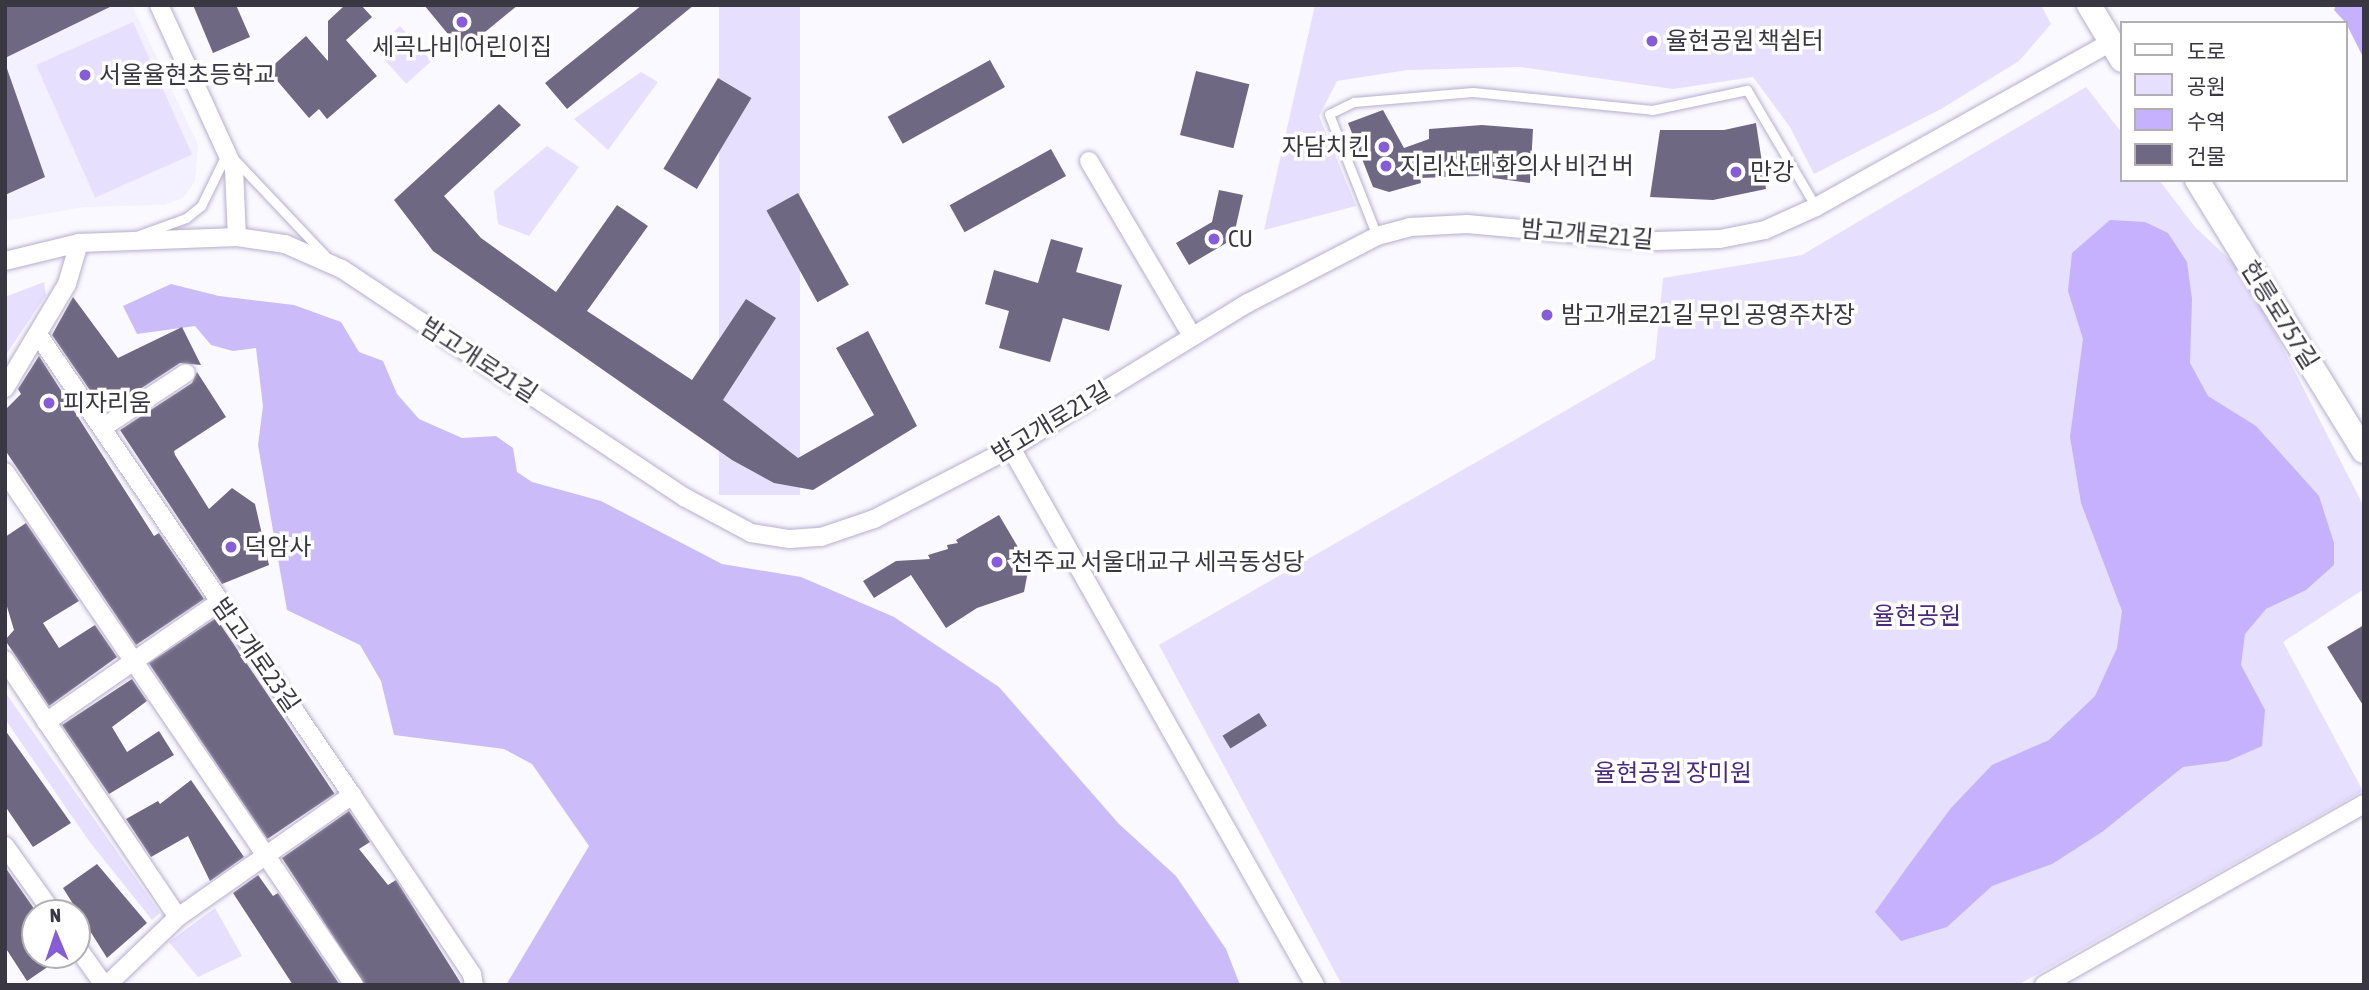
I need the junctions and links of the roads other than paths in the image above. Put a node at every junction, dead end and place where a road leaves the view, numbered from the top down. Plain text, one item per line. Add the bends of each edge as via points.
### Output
1 (159, 5) edge
2 (2089, 5) edge
3 (2117, 51) edge
4 (227, 151) junction
5 (1089, 161) dead end
6 (2198, 182) edge
7 (1815, 207) junction
8 (1377, 236) junction
9 (237, 237) junction
10 (124, 240) junction
11 (79, 243) junction
12 (5, 261) edge
13 (342, 269) junction
14 (1192, 335) junction
15 (39, 336) junction
16 (186, 373) dead end
17 (5, 388) edge
18 (102, 428) junction
19 (1011, 448) junction
20 (2364, 451) edge
21 (5, 472) edge
22 (219, 601) junction
23 (5, 660) edge
24 (134, 662) junction
25 (46, 722) junction
26 (352, 795) junction
27 (2364, 804) edge
28 (5, 846) edge
29 (266, 856) junction
30 (43, 899) edge
31 (178, 917) junction
32 (91, 966) edge
33 (473, 979) edge
34 (105, 985) edge
35 (354, 985) edge
36 (1315, 985) edge
37 (2044, 985) edge

1 - 4 street
2 - 3 main road
3 - 7 street, 밤고개로21길
4 - 9 street via 237,191
4 - 10 lane via 218,179 194,212
4 - 13 lane via 302,235
5 - 14 street
6 - 20 main road, 헌릉로757길
7 - 8 street, 밤고개로21길 via 1765,230 1720,239 1655,241 1467,225 1410,227
7 - 8 lane via 1747,90 1652,110 1473,92 1354,102 1329,114
8 - 14 street, 밤고개로21길 via 1341,251
9 - 10 street, 밤고개로21길
9 - 13 street, 밤고개로21길 via 285,244
10 - 11 street, 밤고개로21길
11 - 12 street, 밤고개로21길
11 - 15 street via 67,284
13 - 19 street, 밤고개로21길 via 684,497 751,533 790,539 821,537 874,519
14 - 19 street, 밤고개로21길
15 - 17 street
15 - 18 street, 밤고개로23길
16 - 18 street
18 - 22 street, 밤고개로23길
19 - 36 street
21 - 24 street
22 - 24 street
22 - 26 street, 밤고개로23길
23 - 25 street
24 - 25 street
24 - 29 street
25 - 31 street
26 - 29 street
26 - 33 street, 밤고개로23길
27 - 37 street
28 - 30 street
29 - 31 street
29 - 35 street
31 - 34 street
32 - 34 street

